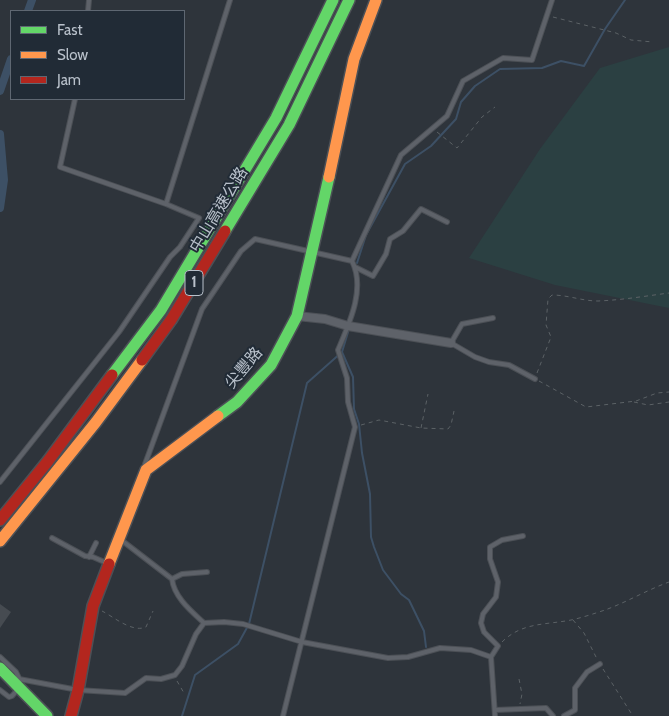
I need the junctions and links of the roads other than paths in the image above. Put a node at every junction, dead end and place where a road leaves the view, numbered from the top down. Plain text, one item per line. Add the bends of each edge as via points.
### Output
1 (230, 0) edge
2 (333, 0) edge
3 (349, 0) edge
4 (376, 0) edge
5 (552, 0) edge
6 (75, 100) edge
7 (166, 204) junction
8 (447, 222) dead end
9 (313, 251) junction
10 (352, 261) junction
11 (355, 267) junction
12 (297, 316) junction
13 (493, 318) dead end
14 (351, 327) junction
15 (451, 343) junction
16 (535, 379) road end
17 (146, 470) junction
18 (0, 482) edge
19 (0, 520) edge
20 (523, 536) dead end
21 (52, 538) dead end
22 (119, 538) junction
23 (0, 541) edge
24 (96, 543) dead end
25 (89, 557) junction
26 (108, 564) junction
27 (207, 572) dead end
28 (172, 579) junction
29 (204, 623) junction
30 (302, 642) junction
31 (0, 657) edge
32 (491, 657) junction
33 (600, 664) dead end
34 (0, 668) edge
35 (0, 680) edge
36 (18, 687) junction
37 (0, 690) edge
38 (78, 690) junction
39 (495, 710) junction
40 (37, 716) edge
41 (47, 716) edge
42 (71, 716) edge
43 (283, 716) edge
44 (495, 716) edge
45 (553, 716) edge
46 (564, 716) edge

1 - 7 lane
2 - 19 main road, 中山高速公路 / 1 via 276,118 161,310
3 - 23 main road, 中山高速公路 / 1 via 288,126 171,320 96,422
4 - 9 main road, 尖豐路 via 354,59
5 - 10 lane via 532,60 503,58 463,81 447,116 401,155
6 - 7 lane via 60,167
7 - 18 lane via 199,218 119,332
8 - 11 lane via 421,209 403,231 390,239 386,254 373,276
9 - 10 lane
9 - 12 main road, 尖豐路
9 - 17 lane via 255,239 240,251 202,309 145,464
10 - 11 lane
11 - 14 lane via 357,293
12 - 14 street via 326,319
12 - 17 main road, 尖豐路 via 271,365 237,402
13 - 15 lane via 462,324
14 - 15 street
14 - 30 lane via 338,350 348,378 348,402 355,427
15 - 16 lane via 475,357 509,365
17 - 22 main road
20 - 32 lane via 502,540 490,547 490,559 498,582 496,597 483,614 481,623 484,632 498,646
21 - 25 lane
22 - 26 main road
22 - 28 lane
24 - 25 lane
25 - 26 lane
26 - 38 main road via 93,606
27 - 28 lane via 182,574
28 - 29 lane via 186,607
29 - 30 lane via 243,624
29 - 38 lane via 182,666 173,675 161,679 146,678 125,693
30 - 32 lane via 388,658 408,658 440,648 471,650
30 - 43 lane
31 - 36 lane via 16,672
32 - 39 lane
33 - 46 lane via 587,672 575,688 575,710
34 - 36 main road
35 - 36 main road
36 - 37 lane via 9,697
36 - 38 lane
36 - 40 main road
36 - 41 main road
38 - 42 main road
39 - 44 lane
39 - 45 lane via 546,708

